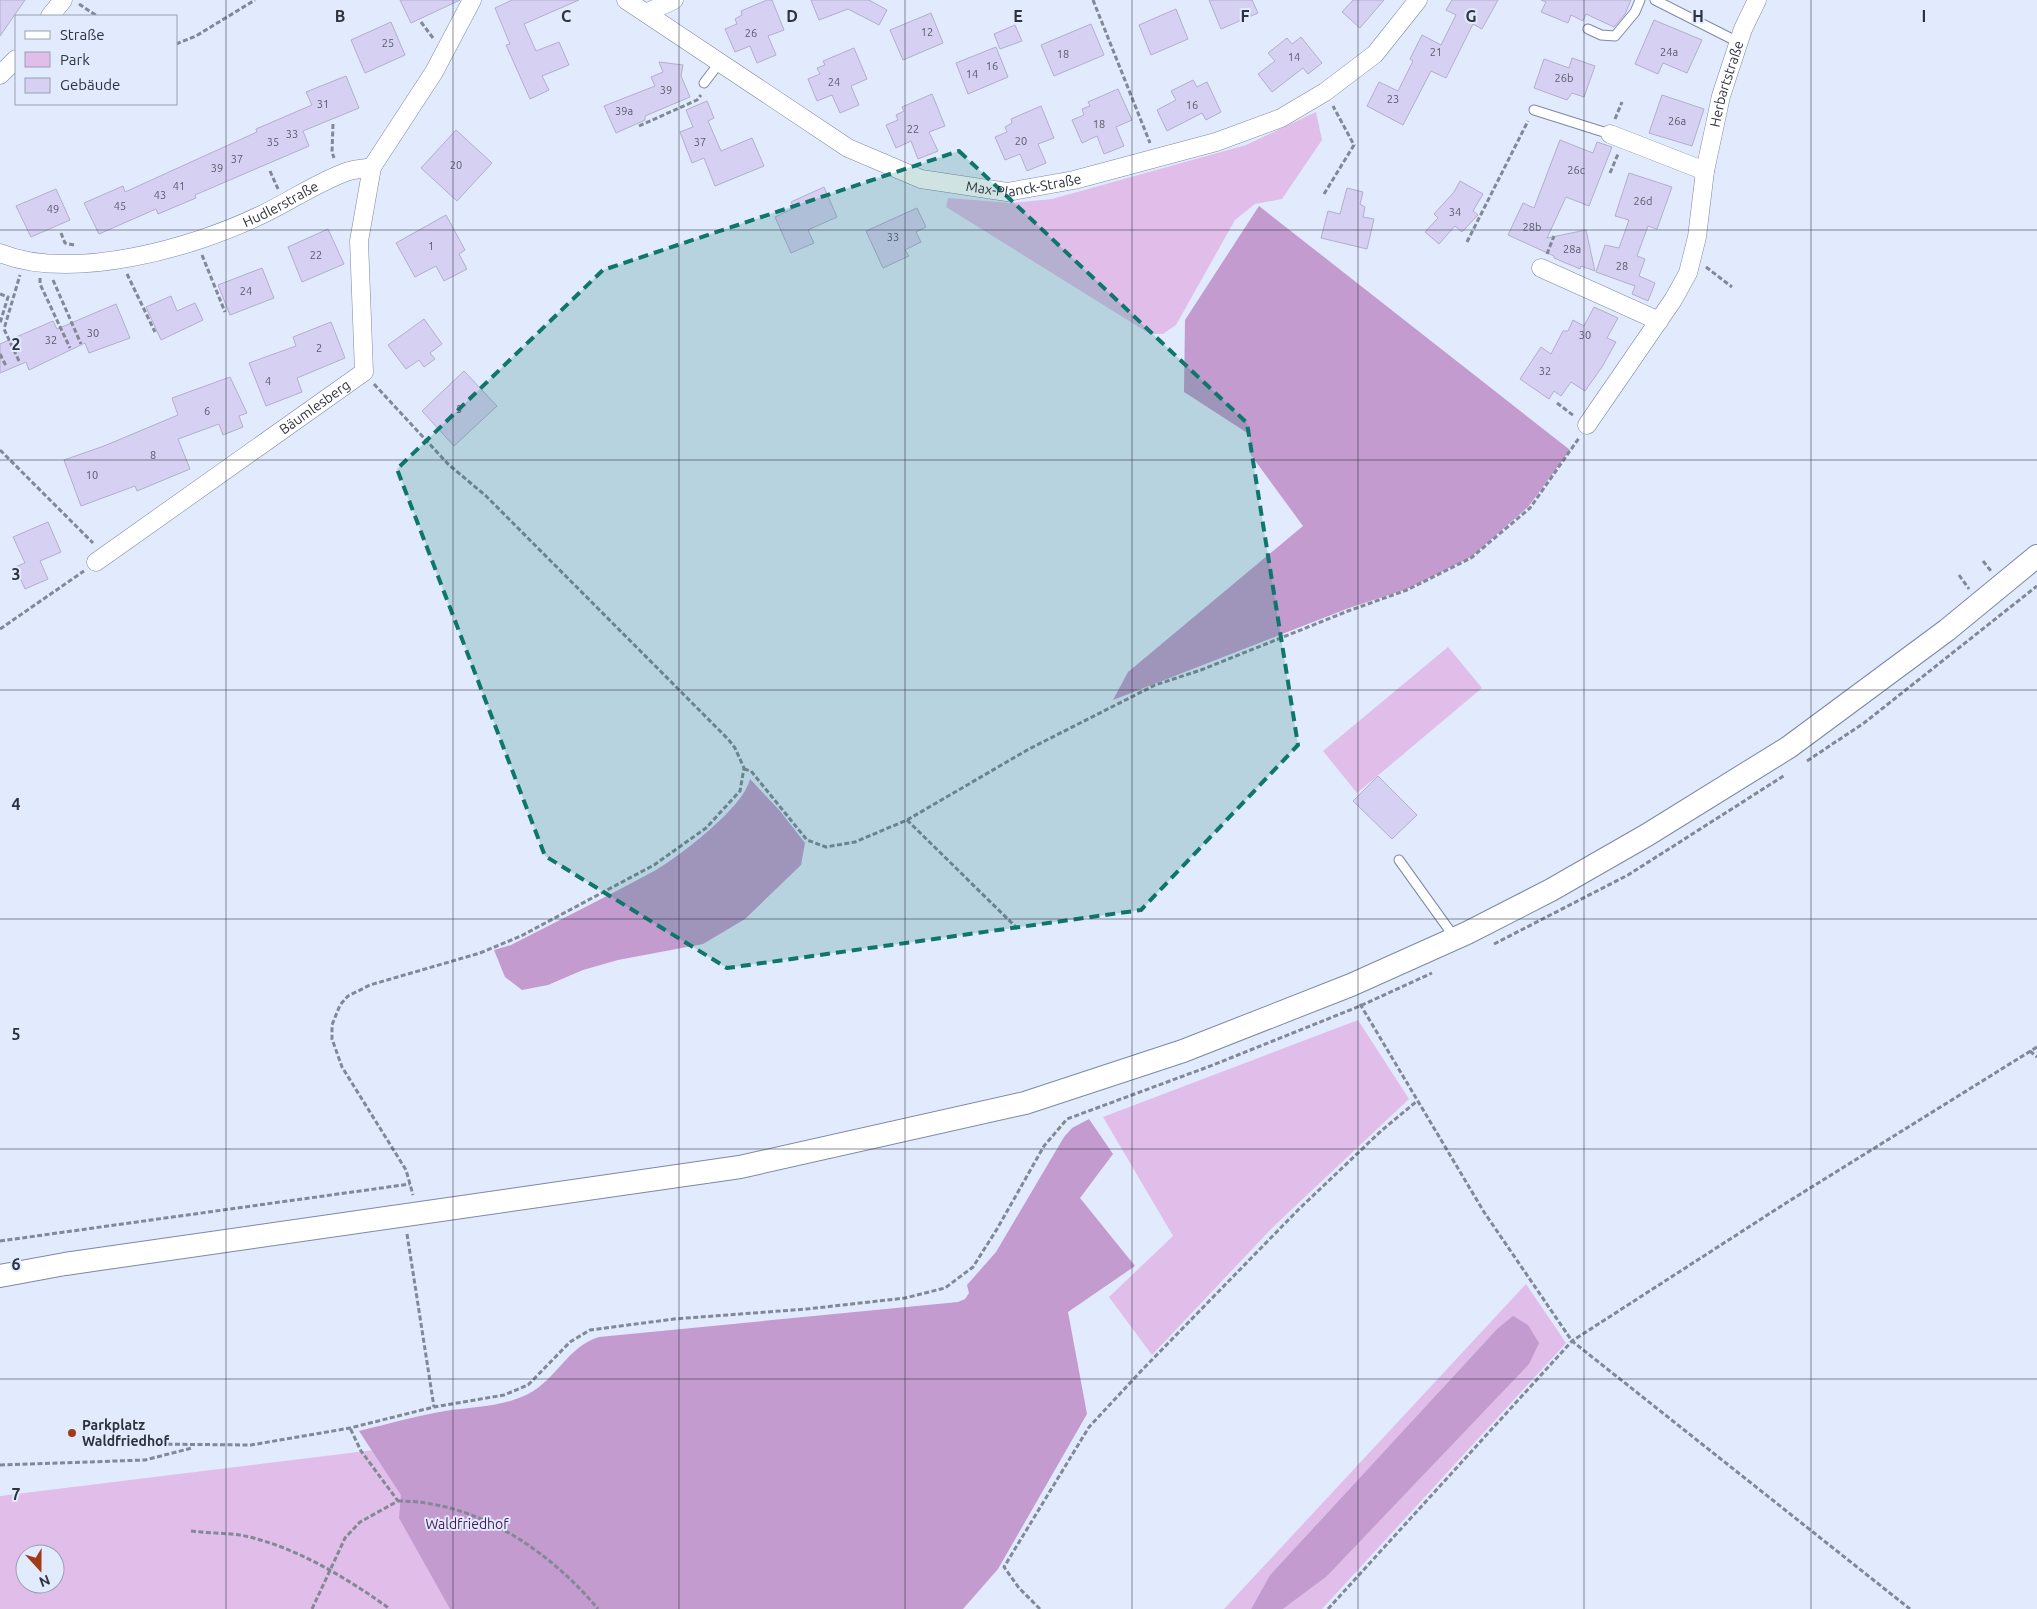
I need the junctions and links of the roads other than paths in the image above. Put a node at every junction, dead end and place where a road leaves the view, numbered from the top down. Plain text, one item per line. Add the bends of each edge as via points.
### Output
1 (63, 0) edge
2 (472, 0) edge
3 (626, 0) edge
4 (674, 0) edge
5 (1418, 0) edge
6 (1640, 0) edge
7 (1655, 0) edge
8 (1757, 0) edge
9 (646, 13) junction
10 (51, 15) edge
11 (1588, 29) dead end
12 (1738, 42) junction
13 (15, 60) edge
14 (720, 62) junction
15 (0, 75) edge
16 (704, 83) road end
17 (1534, 110) road end
18 (1610, 134) joint
19 (372, 167) junction
20 (1706, 171) junction
21 (0, 253) edge
22 (1541, 268) dead end
23 (1659, 321) junction
24 (1587, 426) road end
25 (2037, 556) edge
26 (101, 559) road end
27 (1399, 860) dead end
28 (1456, 938) junction
29 (0, 1276) edge

1 - 10 street
2 - 19 street via 434,72
3 - 9 street, Max-Planck-Straße
4 - 9 street
5 - 14 street, Max-Planck-Straße via 1375,54 1325,92 1281,118 1216,142 1074,180 1007,192 922,179 848,148
6 - 11 lane via 1635,12 1615,36 1601,35
7 - 12 lane
8 - 12 street, Herbartstraße
9 - 14 street, Max-Planck-Straße
12 - 20 street, Herbartstraße via 1721,96
13 - 15 street
14 - 16 lane
17 - 18 lane
18 - 20 street
19 - 21 street, Hudlerstraße via 342,175 259,216 196,240 121,260 39,261
19 - 26 street, Bäumlesberg via 359,241 364,372
20 - 23 street, Herbartstraße via 1697,237 1688,273
22 - 23 street
23 - 24 street, Herbartstraße
25 - 28 street via 1947,630 1789,747 1647,835 1551,890
27 - 28 lane
28 - 29 street via 1351,985 1183,1051 1025,1103 740,1168

